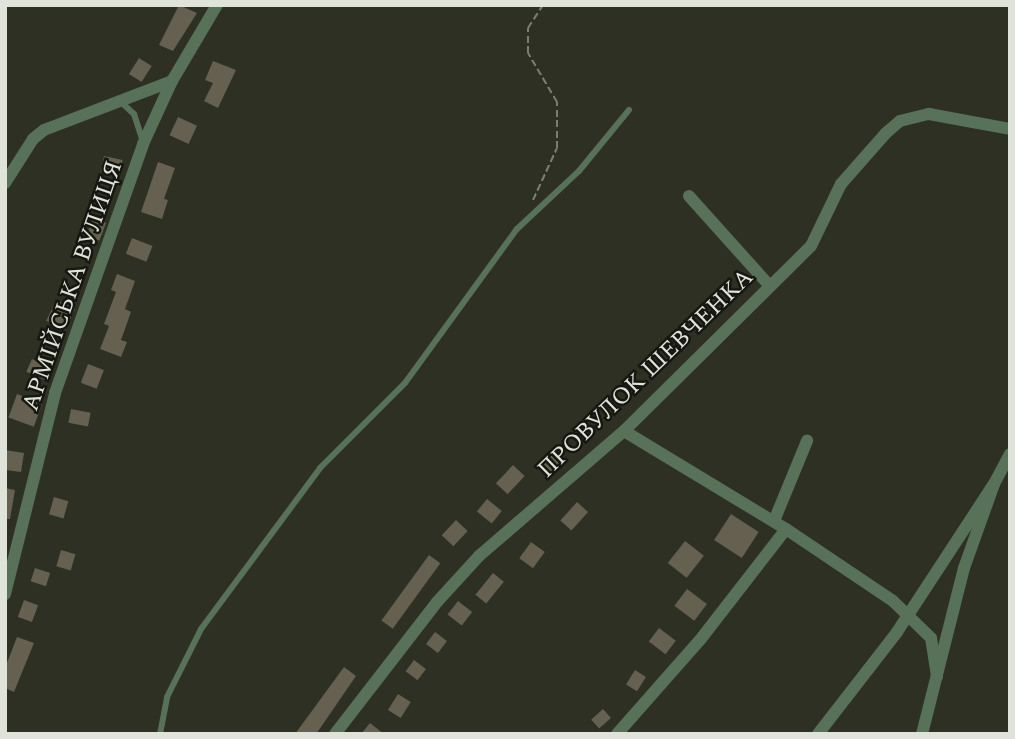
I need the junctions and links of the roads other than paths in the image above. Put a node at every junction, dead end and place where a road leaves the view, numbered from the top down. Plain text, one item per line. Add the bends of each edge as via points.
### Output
1 (217, 5) edge
2 (172, 81) junction
3 (121, 102) junction
4 (629, 110) dead end
5 (1010, 129) edge
6 (143, 144) junction
7 (5, 183) edge
8 (689, 196) dead end
9 (768, 284) junction
10 (624, 431) junction
11 (807, 441) dead end
12 (1010, 454) edge
13 (994, 484) junction
14 (774, 521) junction
15 (786, 529) junction
16 (5, 594) edge
17 (908, 614) junction
18 (937, 677) junction
19 (160, 734) edge
20 (335, 734) edge
21 (617, 734) edge
22 (818, 734) edge
23 (922, 734) edge

1 - 2 street, АРМІЙСЬКА ВУЛИЦЯ
2 - 3 street
2 - 6 street, АРМІЙСЬКА ВУЛИЦЯ
3 - 6 lane via 141,126
3 - 7 street via 44,130 33,139
4 - 19 lane via 579,171 517,229 405,383 320,468 201,629 167,697
5 - 9 street, ПРОВУЛОК ШЕВЧЕНКА via 929,114 900,121 841,184 811,246
6 - 16 street, АРМІЙСЬКА ВУЛИЦЯ via 55,393
8 - 9 street
9 - 10 street, ПРОВУЛОК ШЕВЧЕНКА
10 - 14 street
10 - 20 street, ПРОВУЛОК ШЕВЧЕНКА via 479,556 437,602
11 - 14 street
12 - 13 street
13 - 17 street
13 - 18 street via 964,568
14 - 15 street
15 - 17 street
15 - 21 street via 700,640
17 - 18 street via 931,638
17 - 22 street
18 - 23 street

